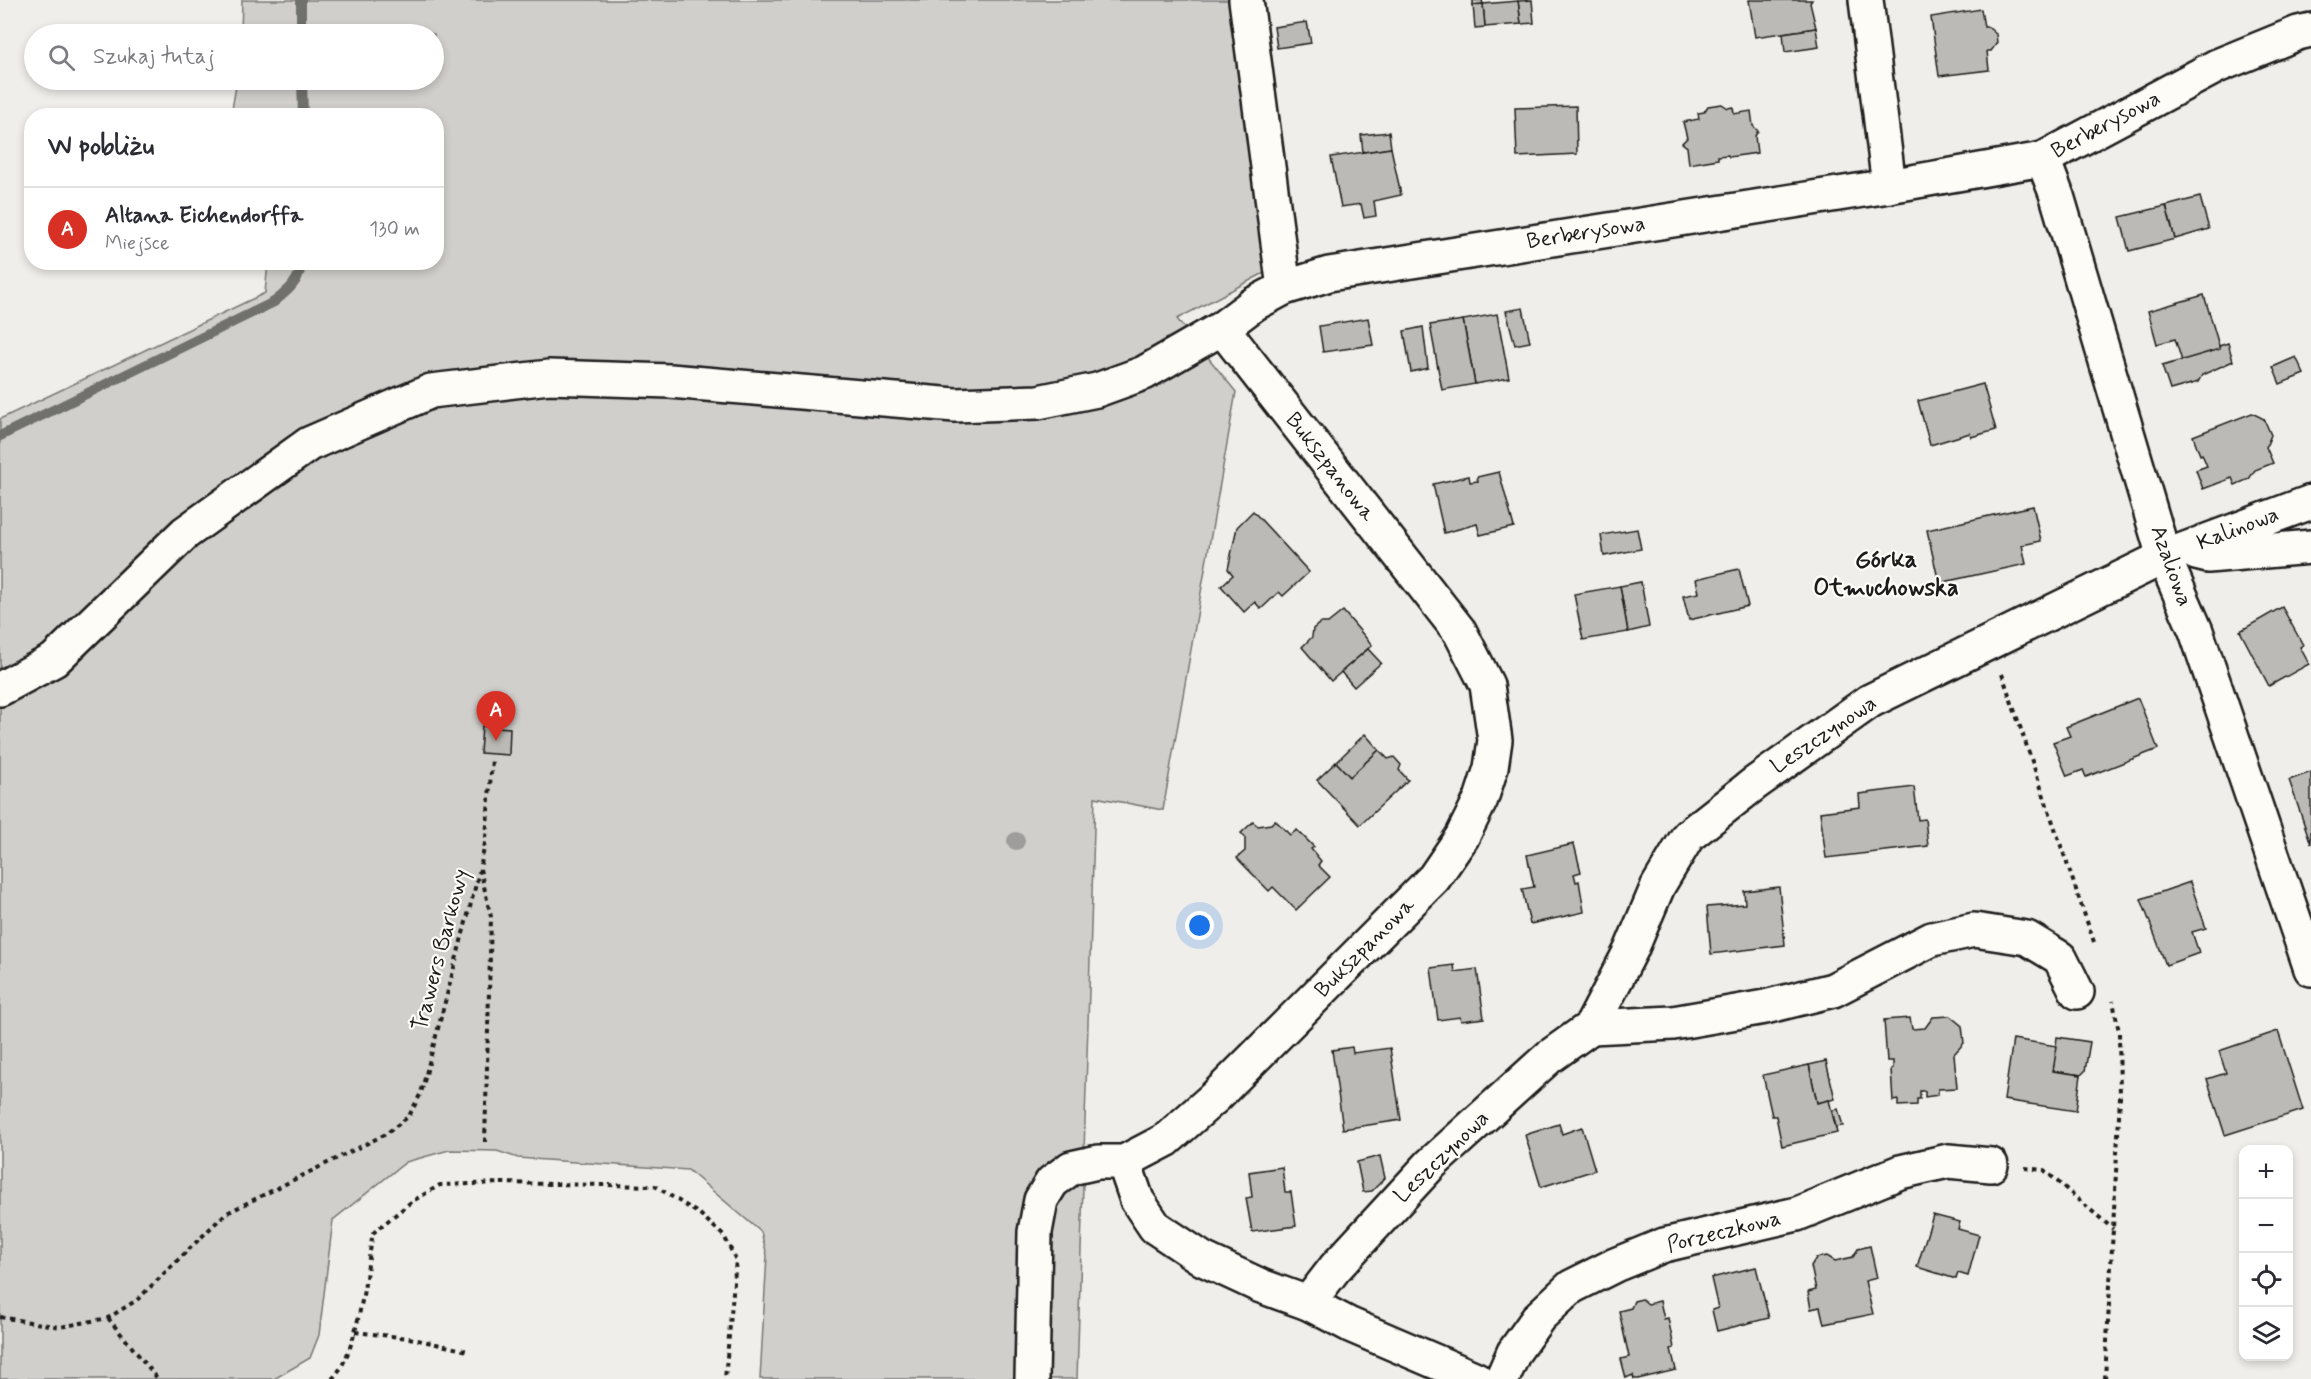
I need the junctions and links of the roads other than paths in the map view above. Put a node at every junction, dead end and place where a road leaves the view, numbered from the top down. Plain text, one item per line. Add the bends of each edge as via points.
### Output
1 (1246, 0) edge
2 (1866, 0) edge
3 (2311, 30) edge
4 (2043, 159) junction
5 (1889, 186) junction
6 (1284, 288) junction
7 (1222, 327) junction
8 (2311, 501) edge
9 (2311, 547) edge
10 (2173, 553) junction
11 (0, 689) edge
12 (2311, 969) edge
13 (2077, 992) dead end
14 (1591, 1027) junction
15 (1124, 1162) junction
16 (1991, 1164) road end
17 (1308, 1304) junction
18 (1032, 1379) edge
19 (1476, 1379) edge
20 (1502, 1379) edge

1 - 6 street
2 - 5 street
3 - 4 street, Berberysowa via 2217,66
4 - 5 street, Berberysowa
4 - 10 street, Azaliowa
5 - 6 street, Berberysowa via 1329,274
6 - 7 street, Berberysowa
7 - 11 street, Berberysowa via 1144,373 1097,390 1038,402 955,405 670,381 549,377 431,391 309,444 185,533 54,660
7 - 15 street, Bukszpanowa via 1460,632 1487,685 1495,740 1481,799 1462,837 1434,878 1215,1097 1166,1140
8 - 10 street, Kalinowa
9 - 10 street via 2208,556
10 - 12 street, Azaliowa
10 - 14 street, Leszczynowa via 1870,701 1688,836 1658,886 1631,950
13 - 14 street via 2060,958 2052,953 2027,938 1974,930 1932,939 1833,990 1673,1023
14 - 17 street, Leszczynowa via 1549,1057 1431,1164 1335,1268
15 - 17 street via 1137,1200 1155,1227 1203,1259
15 - 18 street via 1071,1168 1052,1182 1041,1200 1035,1232
16 - 20 street, Porzeczkowa via 1948,1161 1900,1172 1797,1214 1664,1245 1615,1265 1571,1287 1539,1317
17 - 19 street

